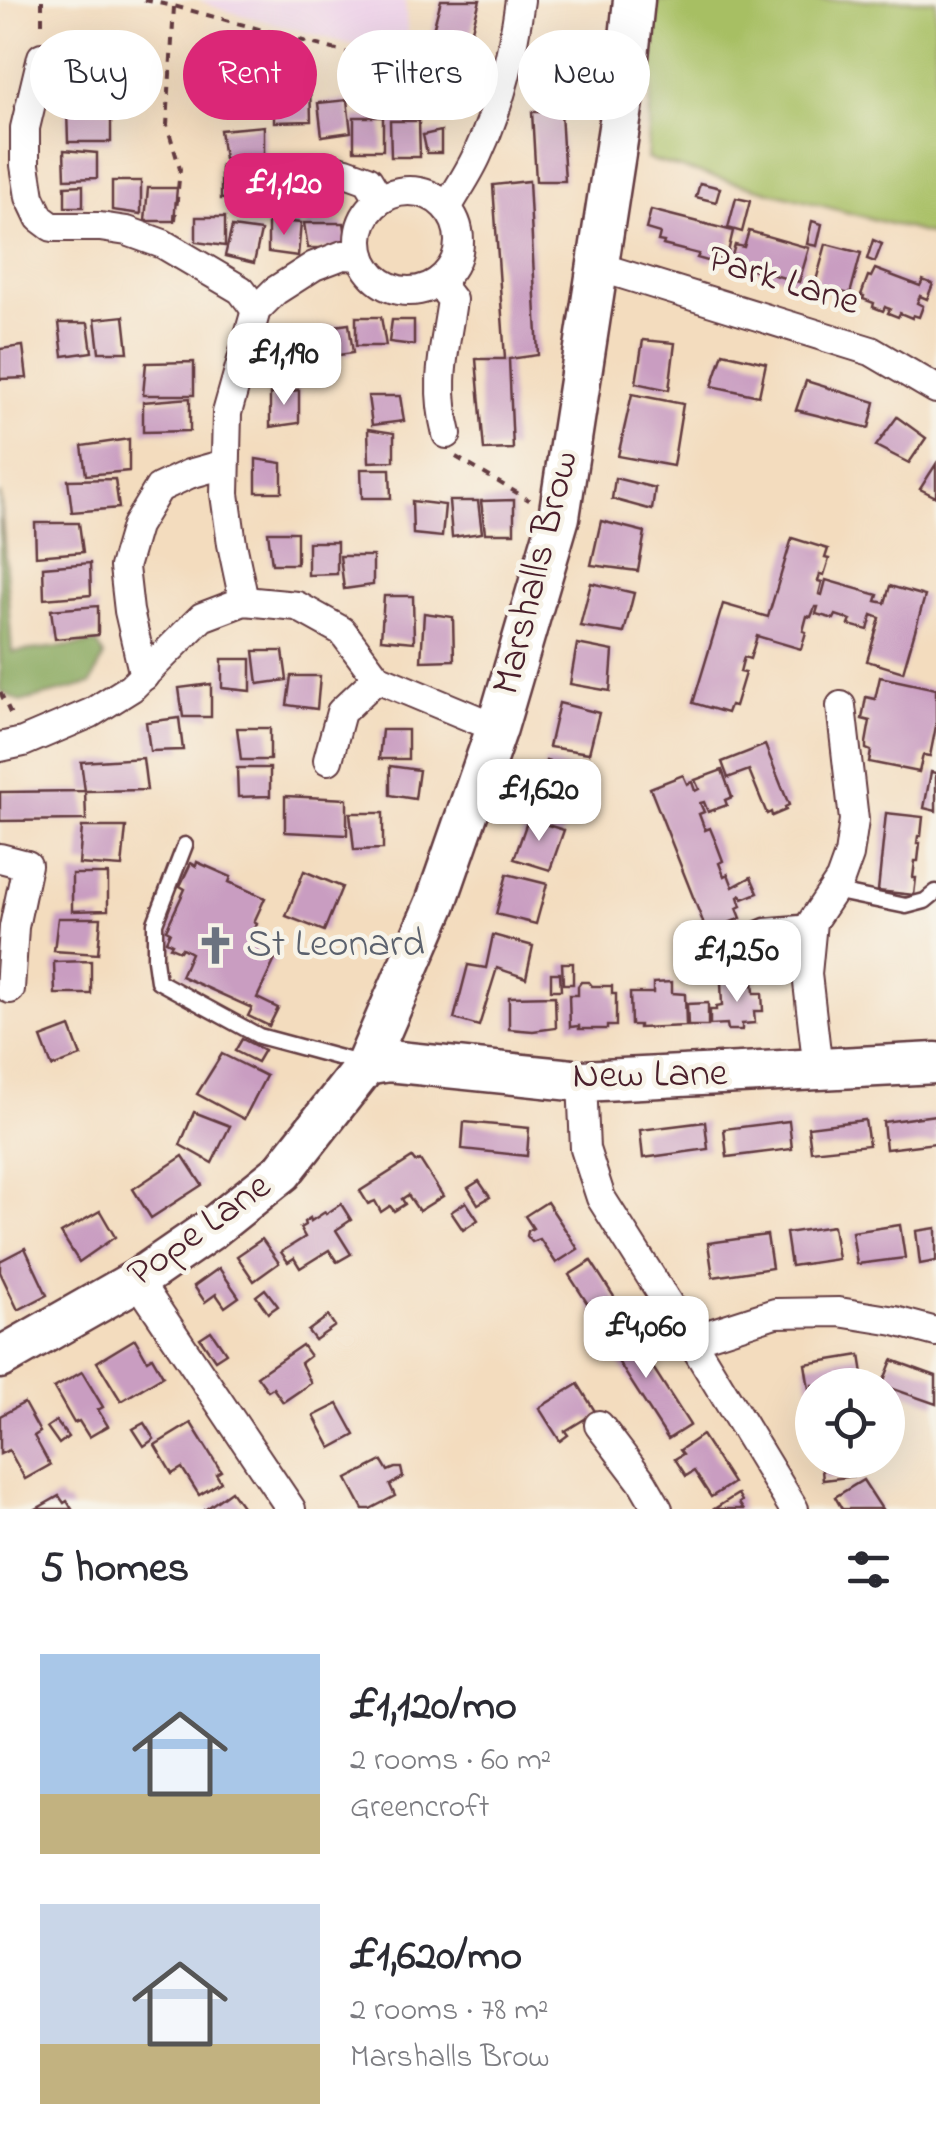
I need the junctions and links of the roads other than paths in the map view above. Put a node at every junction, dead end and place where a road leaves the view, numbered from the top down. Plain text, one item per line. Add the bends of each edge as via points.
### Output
1 (520, 0) edge
2 (634, 0) edge
3 (30, 110) edge
4 (296, 172) dead end
5 (380, 200) junction
6 (447, 208) junction
7 (362, 256) junction
8 (598, 267) junction
9 (438, 282) junction
10 (256, 310) junction
11 (936, 389) edge
12 (447, 434) road end
13 (225, 464) junction
14 (244, 600) junction
15 (144, 676) junction
16 (377, 678) junction
17 (841, 706) dead end
18 (497, 728) junction
19 (0, 747) edge
20 (328, 760) dead end
21 (186, 845) dead end
22 (0, 858) edge
23 (832, 891) junction
24 (936, 892) edge
25 (812, 922) junction
26 (686, 960) dead end
27 (10, 989) dead end
28 (936, 1064) edge
29 (366, 1065) junction
30 (818, 1070) junction
31 (582, 1080) junction
32 (137, 1280) junction
33 (936, 1332) edge
34 (691, 1340) junction
35 (0, 1358) edge
36 (599, 1425) dead end
37 (291, 1509) edge
38 (658, 1509) edge
39 (794, 1509) edge

1 - 6 street via 489,126
2 - 8 street, Marshalls Brow
3 - 10 street via 26,165 40,218 52,228 100,227 172,249 241,290
4 - 5 street via 346,172 368,180
5 - 6 street via 422,192
5 - 7 street via 362,225
6 - 9 street via 460,238 458,255
7 - 9 street via 368,270 393,288 424,289
7 - 10 street via 314,266
8 - 11 street, Park Lane via 871,351
8 - 18 street, Marshalls Brow via 559,517
9 - 12 street via 452,300 439,376
10 - 13 street via 226,414
13 - 14 street via 224,494
13 - 15 street via 159,488 136,526 124,567
14 - 15 street via 202,617
14 - 16 street via 296,606 342,631
15 - 19 street via 91,713
16 - 18 street
16 - 20 street via 341,712
17 - 23 street via 854,820 850,855
18 - 29 street, Marshalls Brow via 436,903
21 - 29 lane via 155,923 158,981 259,1036
22 - 27 street via 26,865
23 - 24 lane via 906,906
23 - 25 street
25 - 26 lane via 765,926
25 - 30 street via 807,974
28 - 30 street, New Lane
29 - 31 street, New Lane via 388,1061
29 - 32 street, Pope Lane via 282,1172
30 - 31 street, New Lane
31 - 34 street via 585,1149 601,1198
32 - 35 street, Pope Lane
32 - 37 street
33 - 34 street via 839,1312 775,1313
34 - 39 street
36 - 38 street

